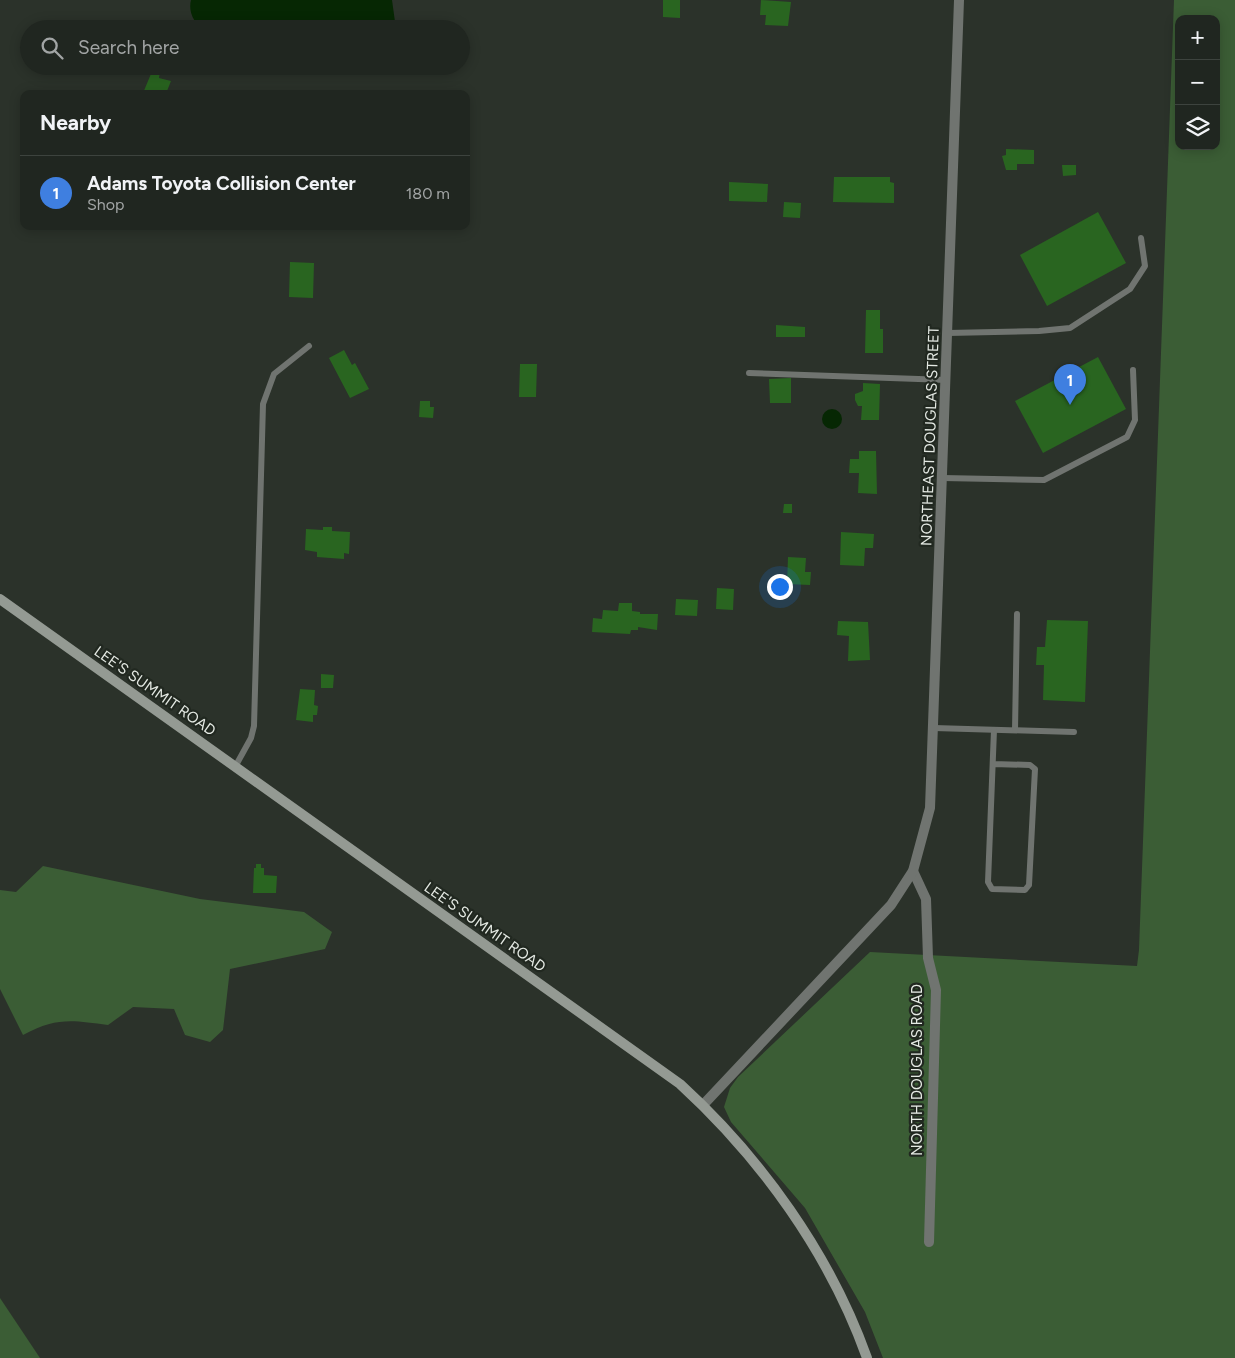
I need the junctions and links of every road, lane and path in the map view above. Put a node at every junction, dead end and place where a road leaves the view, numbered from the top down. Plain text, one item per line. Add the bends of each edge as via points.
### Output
1 (960, 0) edge
2 (1141, 238) dead end
3 (948, 333) junction
4 (309, 346) dead end
5 (1134, 370) dead end
6 (749, 372) dead end
7 (947, 380) junction
8 (943, 478) junction
9 (0, 599) edge
10 (1017, 614) dead end
11 (934, 728) junction
12 (994, 730) junction
13 (1015, 730) junction
14 (1074, 732) dead end
15 (993, 764) junction
16 (235, 767) junction
17 (912, 871) junction
18 (703, 1105) junction
19 (930, 1242) dead end
20 (867, 1358) edge

1 - 3 street, NORTHEAST DOUGLAS STREET
2 - 3 lane via 1145,266 1130,289 1070,328
3 - 7 street, NORTHEAST DOUGLAS STREET
4 - 16 lane via 274,374 263,404 254,726
5 - 8 lane via 1135,420 1127,438 1044,480
6 - 7 lane
7 - 8 street, NORTHEAST DOUGLAS STREET
8 - 11 street, NORTHEAST DOUGLAS STREET
9 - 16 main road, LEE'S SUMMIT ROAD
10 - 13 lane
11 - 12 lane
11 - 17 street, NORTHEAST DOUGLAS STREET via 930,808
12 - 13 lane
12 - 15 lane
13 - 14 lane
15 - 15 lane via 988,882 992,889 1025,890 1030,885 1036,769 1030,765
16 - 18 main road, LEE'S SUMMIT ROAD via 650,1062
17 - 18 street, NORTHEAST DOUGLAS STREET via 891,905
17 - 19 street, NORTH DOUGLAS ROAD via 926,899 928,958 936,990
18 - 20 main road, LEE'S SUMMIT ROAD via 744,1151 814,1246

